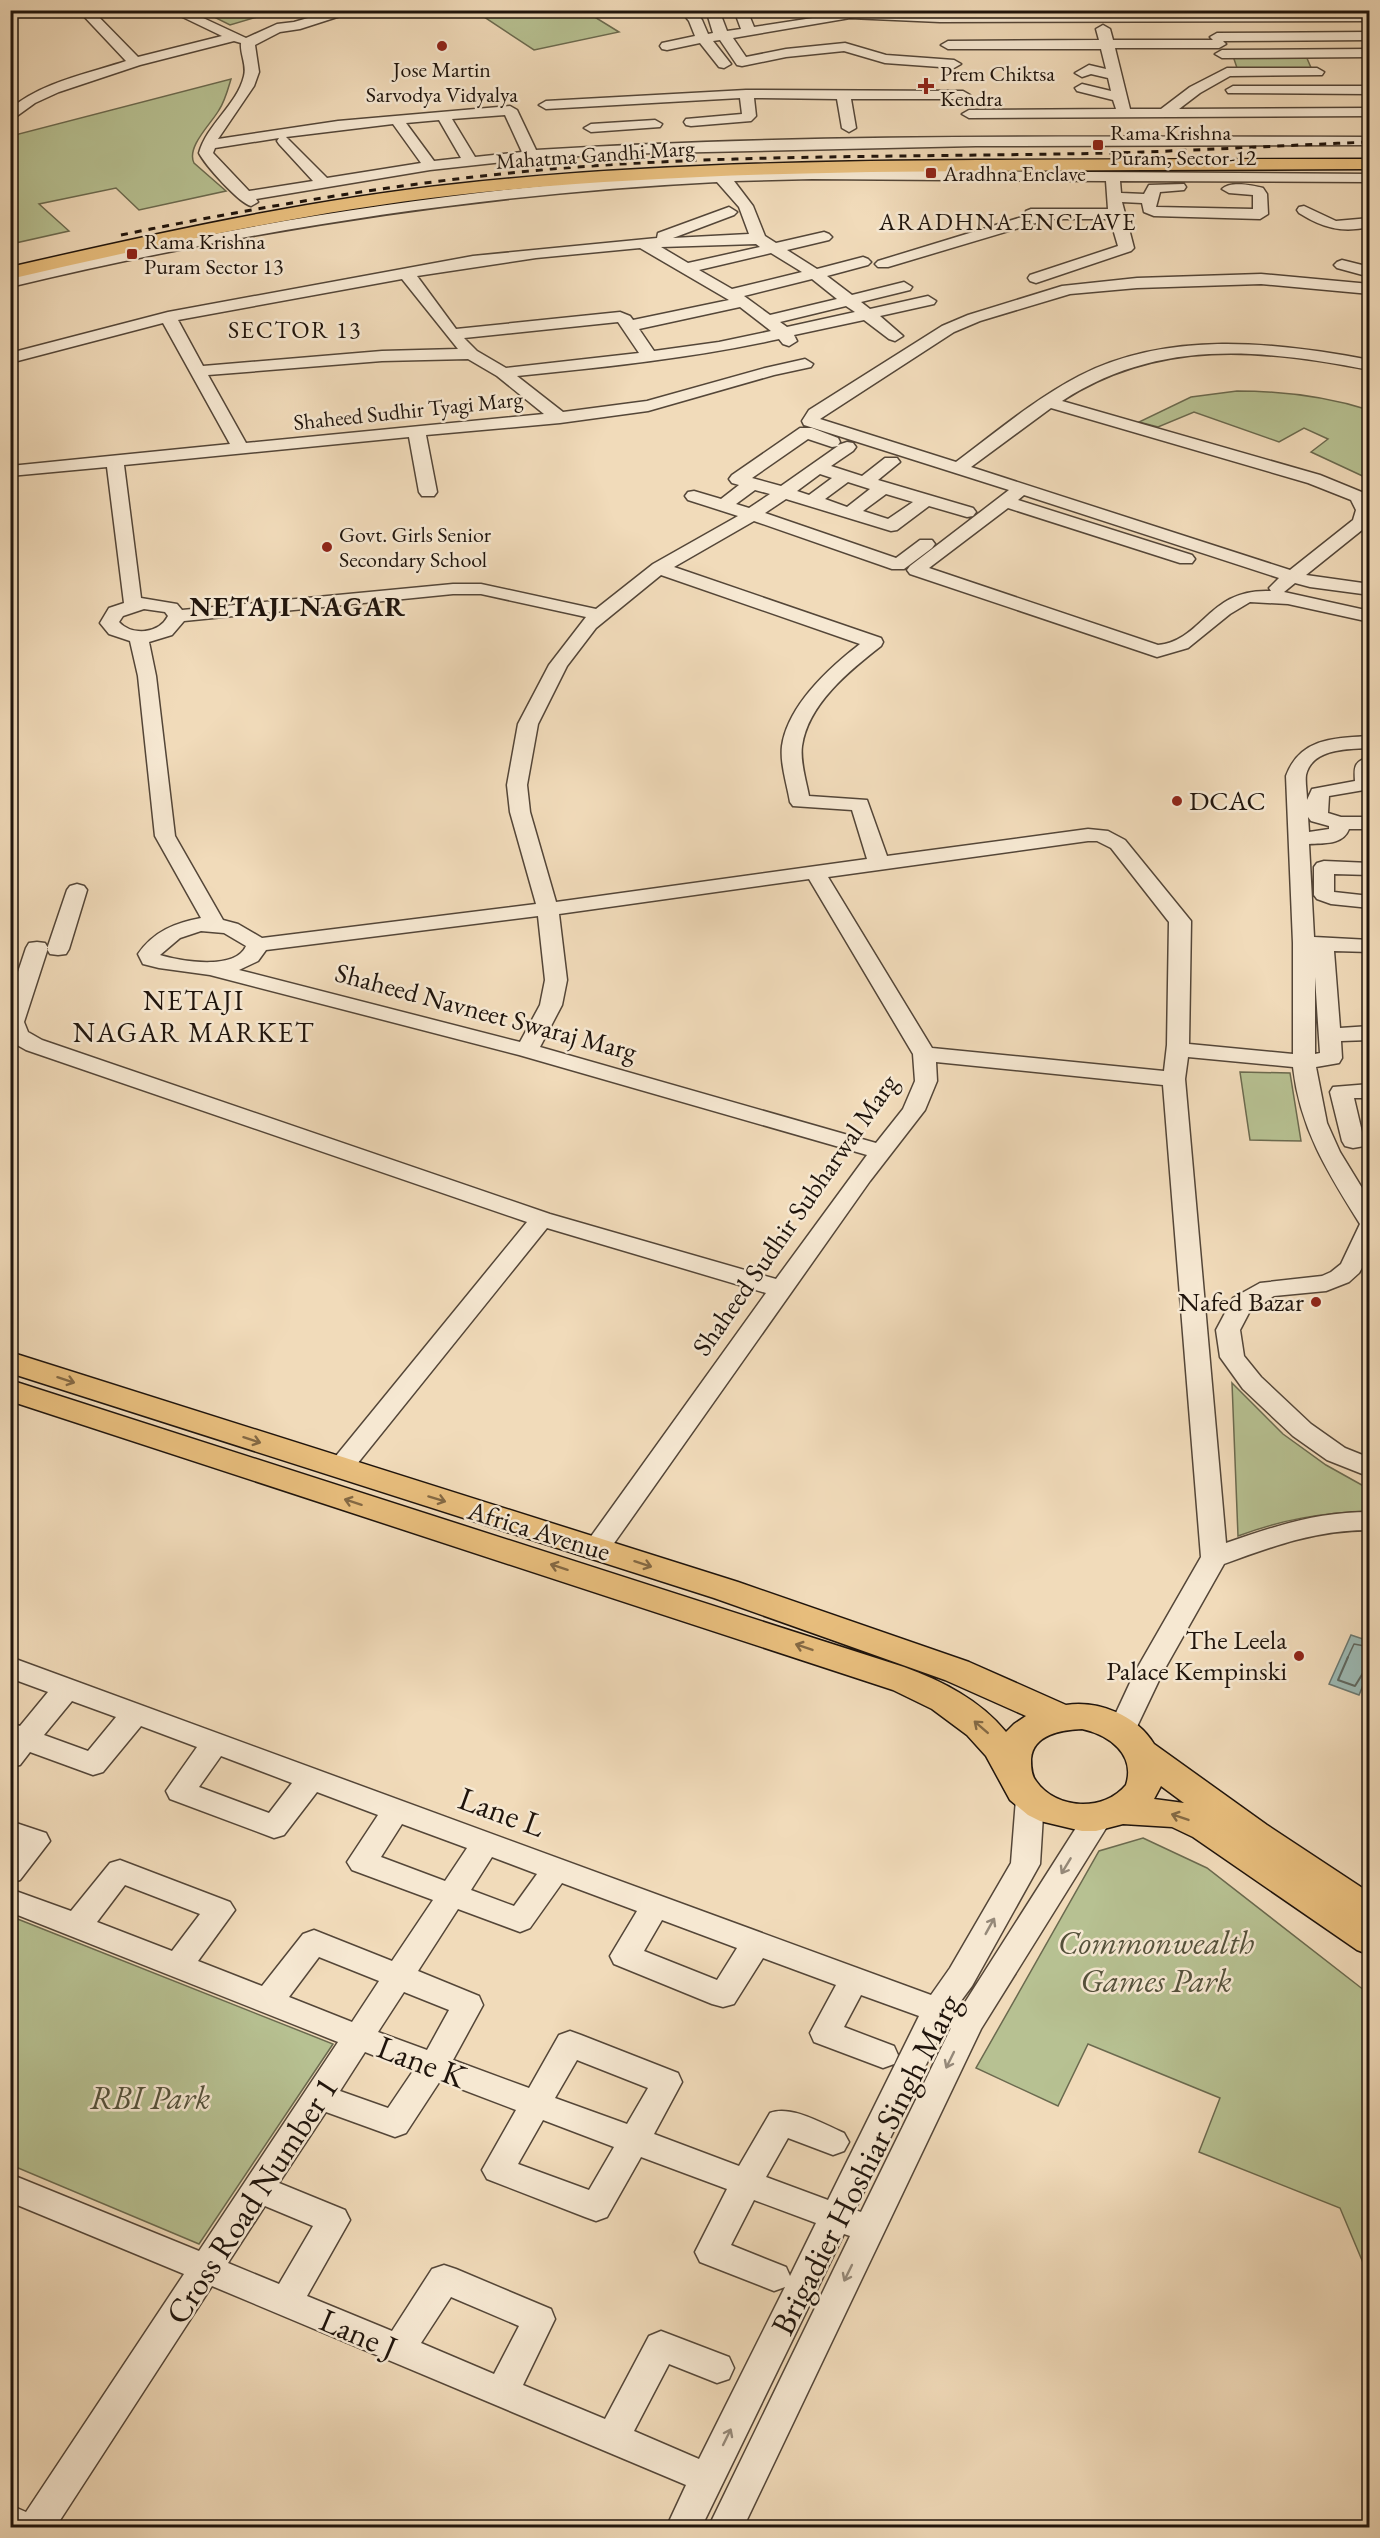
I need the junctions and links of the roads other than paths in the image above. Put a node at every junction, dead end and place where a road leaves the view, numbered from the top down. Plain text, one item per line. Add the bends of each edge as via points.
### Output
1 (84, 10) edge
2 (174, 10) edge
3 (326, 10) edge
4 (353, 10) edge
5 (686, 10) edge
6 (712, 10) edge
7 (740, 10) edge
8 (779, 10) edge
9 (848, 14) edge
10 (940, 14) edge
11 (997, 14) edge
12 (1038, 14) edge
13 (1370, 16) edge
14 (1292, 17) junction
15 (1055, 18) junction
16 (1101, 18) junction
17 (1212, 18) junction
18 (277, 28) junction
19 (785, 28) junction
20 (219, 30) junction
21 (748, 32) junction
22 (721, 34) junction
23 (1301, 36) junction
24 (1370, 36) edge
25 (703, 38) junction
26 (242, 40) junction
27 (1061, 44) junction
28 (1107, 44) junction
29 (1219, 45) junction
30 (667, 46) dead end
31 (912, 47) dead end
32 (145, 50) dead end
33 (1309, 53) junction
34 (1370, 53) edge
35 (761, 58) junction
36 (135, 62) junction
37 (724, 64) dead end
38 (955, 69) junction
39 (1227, 72) junction
40 (1317, 72) junction
41 (1082, 73) dead end
42 (1115, 76) junction
43 (1200, 87) junction
44 (1082, 88) dead end
45 (1324, 90) junction
46 (1370, 90) edge
47 (1233, 92) junction
48 (746, 94) junction
49 (804, 94) junction
50 (843, 94) junction
51 (904, 95) junction
52 (690, 97) junction
53 (1120, 97) junction
54 (647, 100) junction
55 (546, 105) dead end
56 (790, 108) dead end
57 (906, 110) dead end
58 (1333, 112) junction
59 (1370, 112) edge
60 (969, 114) junction
61 (1124, 114) junction
62 (1163, 114) junction
63 (1239, 114) junction
64 (443, 116) junction
65 (587, 116) junction
66 (10, 117) edge
67 (396, 119) junction
68 (655, 124) junction
69 (849, 128) dead end
70 (284, 141) dead end
71 (1370, 141) edge
72 (1247, 145) junction
73 (207, 146) junction
74 (977, 146) junction
75 (1370, 147) edge
76 (663, 149) junction
77 (1370, 154) edge
78 (531, 155) junction
79 (1190, 158) junction
80 (470, 161) junction
81 (430, 166) junction
82 (1370, 166) edge
83 (1111, 170) junction
84 (714, 173) junction
85 (1370, 178) edge
86 (323, 183) junction
87 (1114, 197) junction
88 (1149, 199) junction
89 (242, 201) junction
90 (1304, 210) dead end
91 (729, 212) dead end
92 (1116, 214) junction
93 (1370, 222) edge
94 (824, 237) dead end
95 (757, 238) junction
96 (646, 243) junction
97 (777, 249) junction
98 (863, 262) dead end
99 (1132, 263) dead end
100 (883, 264) dead end
101 (1342, 265) dead end
102 (1319, 267) dead end
103 (686, 268) junction
104 (1370, 272) edge
105 (10, 273) edge
106 (407, 274) junction
107 (816, 274) junction
108 (1036, 278) dead end
109 (10, 282) edge
110 (1309, 282) junction
111 (1137, 283) junction
112 (904, 287) dead end
113 (1370, 290) edge
114 (738, 298) junction
115 (850, 300) junction
116 (928, 301) dead end
117 (869, 315) junction
118 (168, 317) junction
119 (768, 320) junction
120 (629, 326) junction
121 (784, 333) junction
122 (452, 334) junction
123 (895, 336) dead end
124 (471, 354) junction
125 (650, 357) junction
126 (10, 358) edge
127 (1370, 365) edge
128 (199, 371) junction
129 (502, 373) junction
130 (1048, 402) junction
131 (560, 417) junction
132 (417, 432) junction
133 (847, 447) junction
134 (241, 449) junction
135 (115, 462) junction
136 (891, 462) junction
137 (733, 464) dead end
138 (818, 468) junction
139 (958, 469) junction
140 (10, 471) edge
141 (845, 476) junction
142 (752, 477) junction
143 (864, 482) junction
144 (884, 488) junction
145 (1022, 489) junction
146 (428, 492) dead end
147 (783, 493) junction
148 (694, 496) dead end
149 (927, 500) junction
150 (812, 501) junction
151 (1005, 502) junction
152 (723, 505) junction
153 (967, 512) junction
154 (850, 513) junction
155 (751, 515) junction
156 (891, 526) junction
157 (1362, 529) edge
158 (932, 539) junction
159 (659, 568) junction
160 (1295, 577) junction
161 (1370, 590) edge
162 (1273, 592) junction
163 (133, 604) junction
164 (600, 615) junction
165 (177, 616) junction
166 (1370, 617) edge
167 (138, 636) junction
168 (1370, 742) edge
169 (1370, 763) edge
170 (1340, 823) junction
171 (1370, 824) edge
172 (1299, 839) junction
173 (879, 864) junction
174 (1370, 869) edge
175 (814, 873) junction
176 (77, 890) dead end
177 (1370, 902) edge
178 (548, 909) junction
179 (214, 922) junction
180 (1314, 943) junction
181 (257, 945) junction
182 (1370, 946) edge
183 (210, 969) junction
184 (1370, 1033) edge
185 (1330, 1035) junction
186 (1177, 1049) junction
187 (526, 1050) junction
188 (924, 1054) junction
189 (1305, 1062) junction
190 (1174, 1078) junction
191 (1370, 1091) edge
192 (1370, 1138) edge
193 (880, 1151) junction
194 (542, 1219) junction
195 (1370, 1222) edge
196 (1370, 1227) edge
197 (1360, 1267) edge
198 (781, 1289) junction
199 (10, 1362) edge
200 (10, 1390) edge
201 (340, 1468) junction
202 (1370, 1468) edge
203 (1370, 1521) edge
204 (596, 1549) junction
205 (1214, 1557) junction
206 (10, 1667) edge
207 (67, 1688) junction
208 (136, 1713) junction
209 (1061, 1717) junction
210 (1132, 1742) junction
211 (15, 1743) edge
212 (215, 1743) junction
213 (312, 1778) junction
214 (1022, 1786) junction
215 (396, 1810) junction
216 (1109, 1814) junction
217 (10, 1832) edge
218 (486, 1843) junction
219 (556, 1869) junction
220 (10, 1872) edge
221 (452, 1896) junction
222 (10, 1900) edge
223 (655, 1906) junction
224 (1370, 1912) edge
225 (76, 1926) junction
226 (1370, 1940) edge
227 (756, 1944) junction
228 (178, 1965) junction
229 (398, 1977) junction
230 (854, 1980) junction
231 (268, 2001) junction
232 (937, 2011) junction
233 (969, 2022) junction
234 (358, 2037) junction
235 (883, 2055) dead end
236 (434, 2065) junction
237 (320, 2096) junction
238 (534, 2103) junction
239 (633, 2140) junction
240 (833, 2142) dead end
241 (746, 2183) junction
242 (10, 2187) edge
243 (258, 2189) junction
244 (836, 2217) junction
245 (869, 2229) junction
246 (205, 2269) junction
247 (774, 2277) dead end
248 (285, 2303) junction
249 (399, 2350) junction
250 (717, 2368) dead end
251 (502, 2393) junction
252 (612, 2439) junction
253 (707, 2478) junction
254 (10, 2521) edge
255 (24, 2528) edge
256 (35, 2528) edge
257 (683, 2528) edge
258 (725, 2528) edge

1 - 36 street
2 - 20 street
3 - 18 street
4 - 18 street
5 - 25 street
6 - 22 street
7 - 21 street
8 - 19 street
9 - 10 street
9 - 19 street
10 - 11 street
10 - 38 street
11 - 12 street
12 - 15 street
13 - 14 street
14 - 17 street
14 - 23 street
15 - 16 street
15 - 27 street
16 - 17 street
16 - 28 street
17 - 29 street
18 - 26 street
19 - 21 street
20 - 26 street
20 - 32 street
21 - 22 street
21 - 35 street
22 - 25 street
22 - 35 street via 742,62
23 - 24 street
23 - 29 street
23 - 33 street
25 - 30 street
25 - 37 street
26 - 36 street
26 - 73 street via 252,75
27 - 28 street
27 - 38 street
28 - 29 street
28 - 42 street
29 - 33 street
29 - 39 street
31 - 38 street
33 - 34 street
33 - 40 street
35 - 38 street via 844,47 885,59
36 - 66 street via 54,89 27,102
38 - 51 street
38 - 60 street
39 - 40 street
39 - 43 street
39 - 47 street
40 - 45 street
41 - 42 street via 1089,69
42 - 53 street
43 - 47 street
43 - 62 street
44 - 53 street
45 - 46 street
45 - 47 street
45 - 58 street
47 - 63 street
48 - 49 street
48 - 52 street
48 - 52 street via 746,118 693,117
49 - 50 street
49 - 56 street via 804,106
50 - 51 street
50 - 69 street
51 - 57 street
52 - 54 street
53 - 61 street
54 - 65 street
54 - 68 street
55 - 65 street
58 - 59 street
58 - 63 street
60 - 61 street
60 - 74 street
61 - 62 street
62 - 63 street
63 - 72 street
64 - 67 street
64 - 78 street via 510,110
64 - 80 street
65 - 68 street
67 - 73 street
67 - 81 street
68 - 76 street
70 - 86 street
71 - 72 street
72 - 74 street
72 - 75 street
72 - 79 street
73 - 89 street via 209,159
74 - 76 street
74 - 79 main road, Mahatma Gandhi Marg
74 - 89 main road, Mahatma Gandhi Marg via 594,160 393,180
76 - 78 street
77 - 79 main road
78 - 80 street
79 - 82 main road
79 - 82 street via 1251,168
79 - 83 main road, Mahatma Gandhi Marg
80 - 81 street
81 - 86 street
83 - 84 main road, Mahatma Gandhi Marg
83 - 84 street via 899,181
83 - 85 street
83 - 87 street
84 - 95 street via 728,183 749,210
84 - 105 main road, Mahatma Gandhi Marg via 517,183 408,195 269,217
84 - 109 street via 414,203 210,238
86 - 89 street
87 - 88 street
87 - 92 street
88 - 88 street via 1152,190 1160,187 1254,189 1260,194 1261,212 1258,215 1154,211 1149,208
90 - 93 street via 1335,227
91 - 96 street
92 - 100 street via 1048,214
92 - 108 street via 1126,248
94 - 97 street
95 - 96 street via 739,243
95 - 97 street
96 - 103 street via 651,250
96 - 106 street via 510,255
97 - 103 street
97 - 107 street
98 - 107 street
99 - 111 street
101 - 104 street
102 - 110 street
103 - 114 street
106 - 118 street
106 - 122 street
107 - 114 street
107 - 115 street
110 - 111 street via 1212,279
110 - 113 street
111 - 139 street via 1068,289 974,318 948,329 810,421
112 - 115 street
114 - 119 street
114 - 120 street
115 - 117 street
115 - 119 street
116 - 117 street
117 - 121 street
117 - 123 street
118 - 126 street
118 - 128 street
119 - 121 street
120 - 122 street via 616,317
120 - 125 street
121 - 125 street
121 - 131 street, Shaheed Sudhir Tyagi Marg via 807,367 771,371 648,406
122 - 124 street
124 - 128 street via 382,356
124 - 129 street
125 - 129 street
127 - 130 street via 1276,351 1188,352 1145,358 1104,371
128 - 134 street
129 - 131 street
130 - 139 street
130 - 157 street via 1340,488 1358,497 1365,510
131 - 132 street, Shaheed Sudhir Tyagi Marg
132 - 134 street, Shaheed Sudhir Tyagi Marg
132 - 146 street
133 - 136 street
133 - 138 street
133 - 142 street via 806,432
134 - 135 street, Shaheed Sudhir Tyagi Marg
135 - 140 street, Shaheed Sudhir Tyagi Marg
135 - 163 street
136 - 143 street
136 - 153 street via 990,494
137 - 142 street
138 - 141 street
138 - 147 street
139 - 145 street
141 - 143 street
141 - 150 street
142 - 147 street
142 - 152 street
143 - 144 street
144 - 149 street
144 - 154 street
145 - 151 street
145 - 160 street
147 - 150 street
147 - 155 street
148 - 152 street
149 - 153 street
149 - 156 street
150 - 154 street
151 - 162 street
151 - 162 street via 916,570 1157,651 1174,650 1241,599
152 - 155 street
153 - 158 street
154 - 156 street
155 - 158 street via 898,565
155 - 159 street
156 - 158 street
157 - 160 street
159 - 164 street
159 - 173 street via 874,642 839,671 809,709 792,745 792,760 800,802 860,804
160 - 161 street
160 - 162 street
162 - 166 street
163 - 165 street via 163,605
163 - 167 street via 116,612 109,623 118,632
164 - 165 street via 481,590 453,589
164 - 178 street via 566,651 528,724 524,743 517,796
165 - 167 street via 170,629
167 - 179 street via 147,676 165,836
168 - 172 street via 1325,747 1298,767
169 - 170 street via 1364,766 1365,784 1360,787 1319,793 1318,817
170 - 171 street
170 - 172 street via 1338,832 1330,837
172 - 180 street
173 - 175 street
173 - 186 street via 1088,835 1112,839 1180,921
174 - 177 street via 1324,867 1324,895
175 - 178 street
175 - 188 street, Shaheed Sudhir Subharwal Marg
176 - 194 street via 13,1022 18,1036 34,1045
178 - 181 street
178 - 187 street via 555,994
179 - 181 street via 237,929
179 - 183 street, Shaheed Navneet Swaraj Marg via 173,935 149,954 159,962
180 - 182 street
180 - 185 street
180 - 189 street
181 - 183 street via 248,959
183 - 187 street, Shaheed Navneet Swaraj Marg
184 - 185 street
185 - 189 street via 1331,1058
186 - 189 street
186 - 190 street
187 - 193 street, Shaheed Navneet Swaraj Marg
188 - 190 street
188 - 193 street, Shaheed Sudhir Subharwal Marg via 926,1081 914,1110
189 - 195 street via 1311,1107 1322,1138
190 - 205 street
191 - 192 street via 1341,1092 1353,1141
193 - 198 street, Shaheed Sudhir Subharwal Marg
194 - 198 street
194 - 201 street
196 - 197 street
197 - 202 street via 1326,1283 1269,1289 1242,1304 1228,1330 1232,1357 1252,1383 1310,1436 1336,1454
198 - 204 street, Shaheed Sudhir Subharwal Marg
199 -> 201 main road, Africa Avenue
214 -> 200 main road, Africa Avenue via 995,1740 983,1728 958,1708 911,1684
201 -> 204 main road, Africa Avenue
203 - 205 street via 1299,1528
204 -> 209 main road, Africa Avenue via 957,1671
205 - 210 street via 1149,1672
206 - 207 street, Lane L
207 - 208 street, Lane L
207 - 211 street
208 - 211 street via 93,1764
208 - 212 street, Lane L
209 - 210 main road via 1093,1718
209 - 214 main road via 1027,1731 1017,1744 1012,1758
210 - 216 main road via 1147,1770 1144,1786 1134,1800
210 - 224 main road via 1254,1835
212 - 213 street, Lane L
212 - 213 street via 180,1791 274,1827
213 - 215 street, Lane L
214 - 216 main road via 1046,1809 1064,1815
232 -> 214 street, Brigadier Hoshiar Singh Marg via 961,1977 1025,1864
215 - 218 street, Lane L
215 - 221 street via 362,1862
226 -> 216 main road via 1206,1827 1176,1814
216 -> 233 street, Brigadier Hoshiar Singh Marg
217 - 220 street via 36,1842
218 - 219 street, Lane L
218 - 221 street, Cross Road Number 1
219 - 221 street via 520,1920
219 - 223 street, Lane L
221 - 229 street, Cross Road Number 1
222 - 225 street, Lane K
223 - 227 street, Lane L
223 - 227 street via 625,1956 723,1995
225 - 228 street, Lane K
225 - 228 street via 120,1871 220,1910
227 - 230 street, Lane L
228 - 231 street, Lane K
229 - 231 street via 314,1942
229 - 234 street, Cross Road Number 1
229 - 236 street via 468,2005
230 - 232 street, Lane L
230 - 235 street via 825,2033
231 - 234 street, Lane K
232 - 233 street, Lane L
232 - 244 street, Brigadier Hoshiar Singh Marg
233 -> 245 street, Brigadier Hoshiar Singh Marg
234 - 236 street, Lane K
234 - 237 street, Cross Road Number 1
236 - 237 street via 395,2124
236 - 238 street, Lane K
237 - 243 street, Cross Road Number 1
238 - 239 street, Lane K
238 - 239 street via 570,2044 667,2082
238 - 239 street via 498,2170 596,2207
239 - 241 street, Lane K
240 - 241 street via 782,2122
241 - 244 street, Lane K
241 - 247 street via 711,2252
242 - 246 street, Lane J
243 - 246 street, Cross Road Number 1
243 - 248 street via 334,2220
244 - 245 street, Lane K
253 -> 244 street, Brigadier Hoshiar Singh Marg
245 -> 258 street, Brigadier Hoshiar Singh Marg
246 - 248 street, Lane J
246 - 256 street, Cross Road Number 1
248 - 249 street, Lane J
249 - 251 street, Lane J
249 - 251 street via 444,2279 476,2292 539,2319
250 - 252 street via 661,2346
251 - 252 street, Lane J
252 - 253 street, Lane J
253 - 257 street, Brigadier Hoshiar Singh Marg
254 - 255 street

